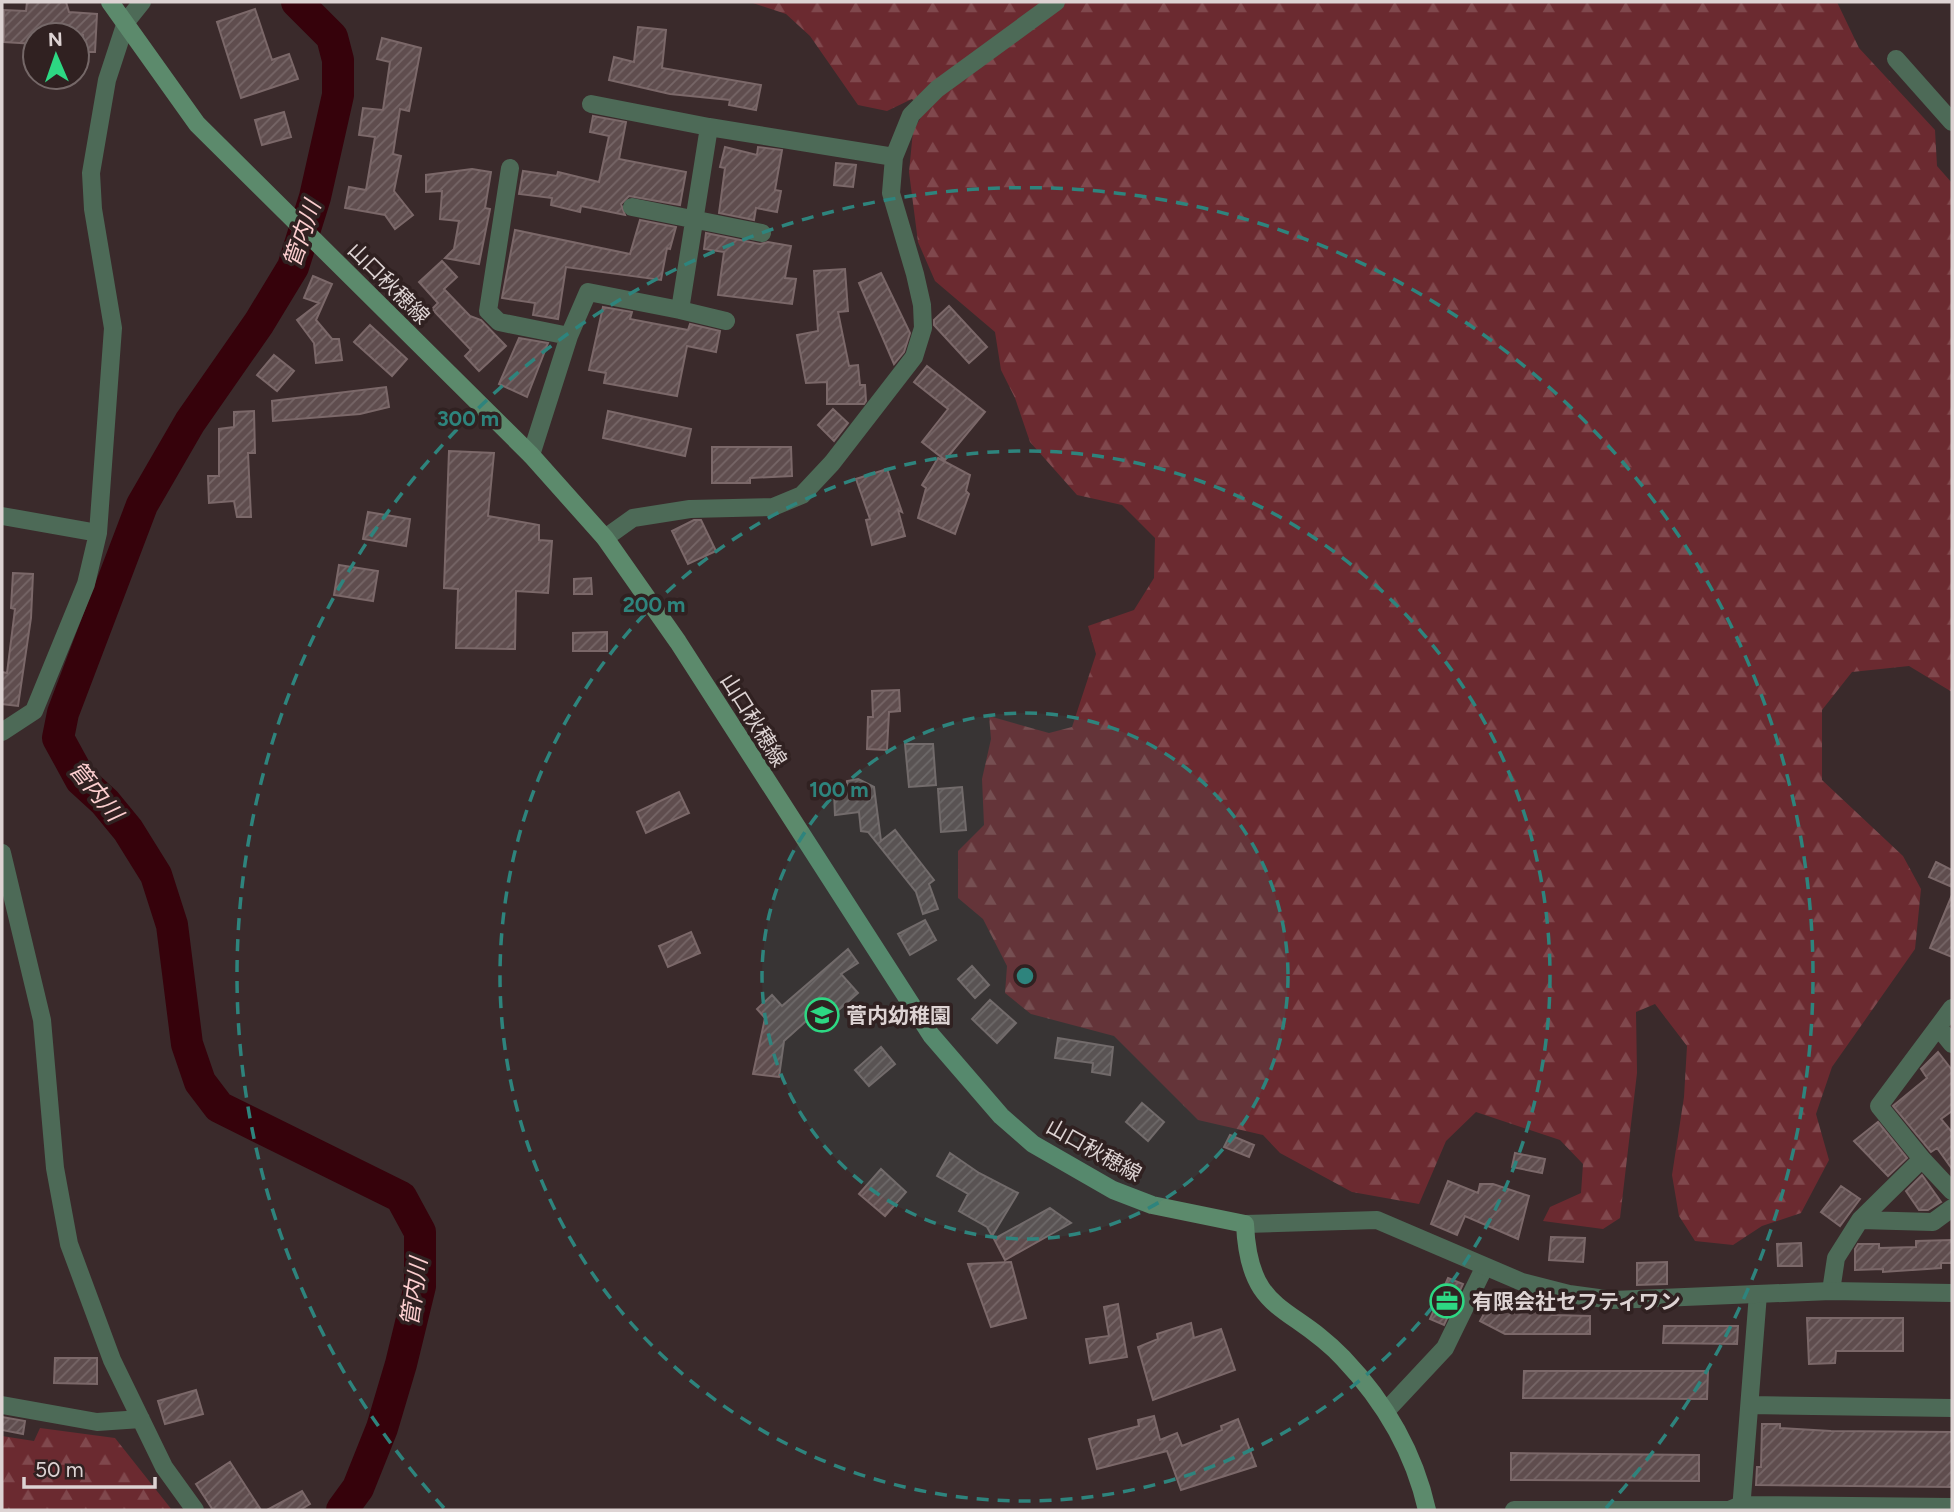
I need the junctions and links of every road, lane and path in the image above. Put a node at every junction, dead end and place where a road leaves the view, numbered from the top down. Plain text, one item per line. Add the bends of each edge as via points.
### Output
1 (110, 2) edge
2 (142, 2) edge
3 (1056, 2) edge
4 (126, 22) junction
5 (1896, 59) dead end
6 (591, 104) dead end
7 (1952, 122) edge
8 (709, 127) junction
9 (894, 157) junction
10 (510, 168) dead end
11 (632, 207) dead end
12 (695, 219) junction
13 (762, 233) dead end
14 (680, 310) junction
15 (726, 320) dead end
16 (569, 336) junction
17 (530, 455) junction
18 (2, 516) edge
19 (98, 533) junction
20 (605, 538) junction
21 (2, 732) edge
22 (2, 853) edge
23 (4, 872) edge
24 (1952, 1008) edge
25 (1939, 1028) junction
26 (1952, 1044) edge
27 (1922, 1159) junction
28 (1952, 1191) edge
29 (1952, 1208) edge
30 (1860, 1220) junction
31 (1245, 1224) junction
32 (1484, 1268) junction
33 (1831, 1290) junction
34 (1952, 1293) edge
35 (1758, 1294) junction
36 (2, 1405) edge
37 (1750, 1405) junction
38 (1952, 1408) edge
39 (1385, 1411) junction
40 (141, 1419) junction
41 (1952, 1507) edge
42 (1741, 1508) edge
43 (195, 1510) edge
44 (1427, 1510) edge
45 (1514, 1510) edge

1 - 4 main road, 山口秋穂線
2 - 4 street
3 - 9 street via 937,89 911,115
4 - 17 main road, 山口秋穂線 via 197,124
4 - 19 street via 107,80 91,173 113,328
5 - 7 street
6 - 8 street
8 - 9 street
8 - 12 street
9 - 20 street via 891,193 915,274 923,328 914,357 875,411 802,495 773,507 690,509 633,519
10 - 16 street via 488,311 499,322
11 - 12 street
12 - 13 street
12 - 14 street
14 - 15 street
14 - 16 street via 588,292
16 - 17 street
17 - 20 main road, 山口秋穂線
18 - 19 street
19 - 21 street via 86,584 34,711
20 - 31 main road, 山口秋穂線 via 678,642 931,1035 1001,1116 1033,1144 1113,1190 1152,1205
22 - 23 street
23 - 40 street via 42,1020 55,1168 69,1244 112,1360
24 - 25 street
25 - 26 street
25 - 27 street via 1879,1105
27 - 28 street
27 - 30 street
29 - 30 street via 1933,1222
30 - 33 street via 1836,1258
31 - 32 street via 1377,1220
31 - 39 main road via 1249,1264 1258,1286 1276,1306 1342,1356
32 - 35 street via 1545,1288 1614,1300
32 - 39 street via 1445,1348
33 - 34 street
33 - 35 street
35 - 37 street
36 - 40 street via 97,1422
37 - 38 street
37 - 42 street
39 - 44 main road via 1413,1465
40 - 43 street via 164,1467
41 - 42 street
42 - 45 street

